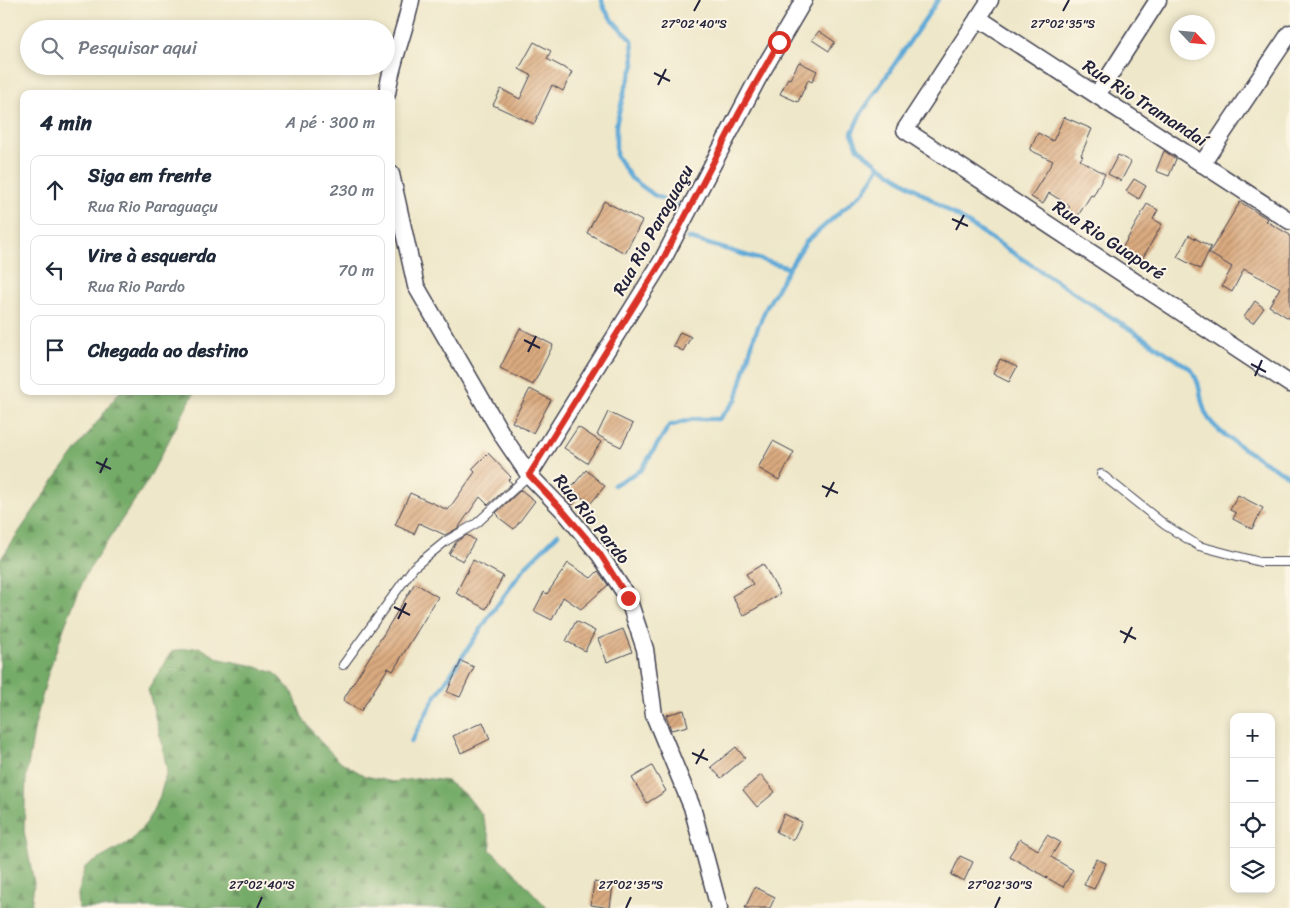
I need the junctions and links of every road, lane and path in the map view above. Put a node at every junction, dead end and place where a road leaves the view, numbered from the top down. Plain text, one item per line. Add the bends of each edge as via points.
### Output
1 (411, 0) edge
2 (804, 0) edge
3 (990, 0) edge
4 (1158, 0) edge
5 (978, 18) junction
6 (1290, 33) edge
7 (395, 59) edge
8 (390, 75) edge
9 (388, 90) edge
10 (1097, 95) junction
11 (1202, 164) junction
12 (395, 192) edge
13 (1290, 221) edge
14 (1290, 384) edge
15 (1101, 474) dead end
16 (529, 475) junction
17 (1290, 562) edge
18 (342, 665) dead end
19 (719, 908) edge

1 - 7 street
2 - 16 street, Rua Rio Paraguaçu via 757,80 662,261
3 - 5 street
4 - 10 street
5 - 10 street, Rua Rio Tramandaí
5 - 14 street, Rua Rio Guaporé via 905,130
6 - 11 street
8 - 9 street
10 - 11 street, Rua Rio Tramandaí
11 - 13 street, Rua Rio Tramandaí
12 - 16 street, Rua Rio Pardo via 416,286
15 - 17 lane via 1165,525 1199,546 1260,562
16 - 18 lane via 477,523 446,541 414,566
16 - 19 street, Rua Rio Pardo via 600,554 628,598 645,649 654,715 692,807

